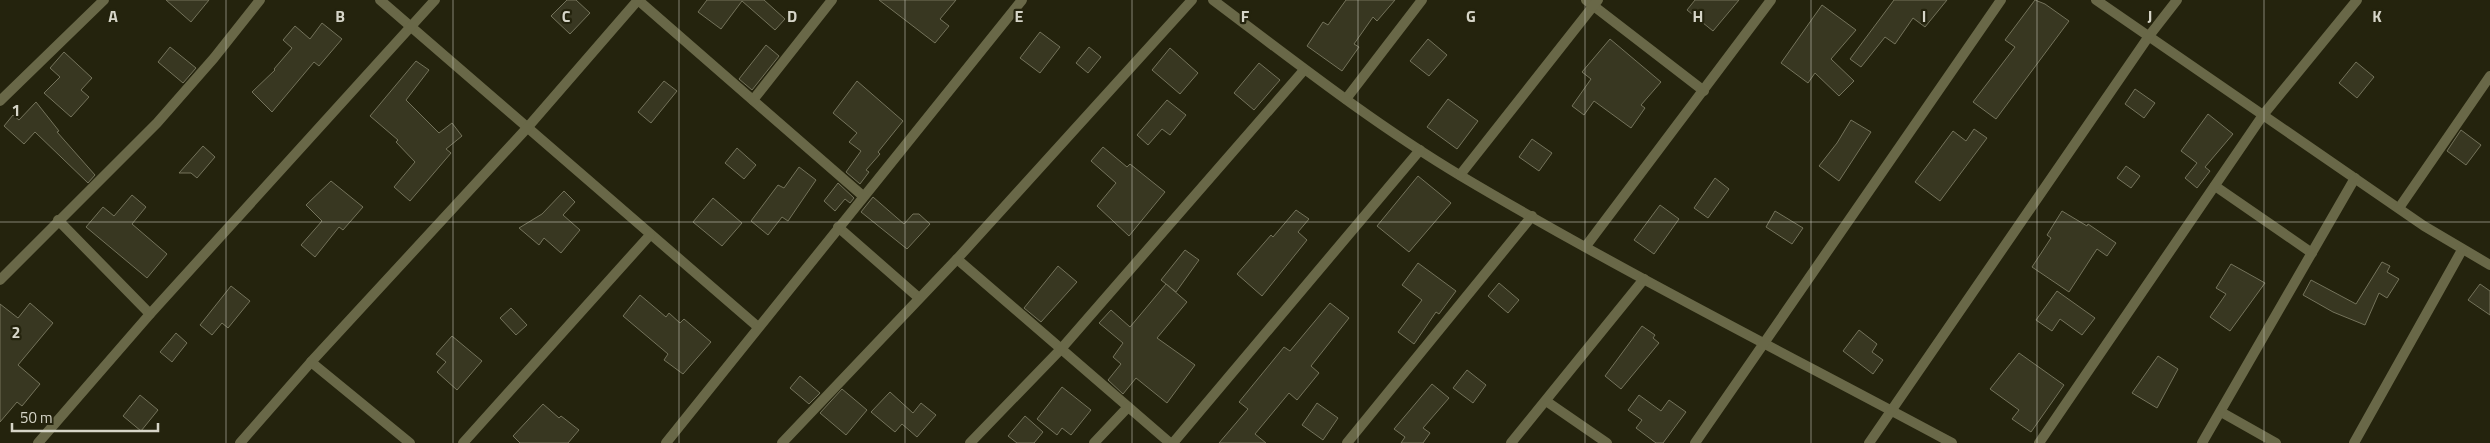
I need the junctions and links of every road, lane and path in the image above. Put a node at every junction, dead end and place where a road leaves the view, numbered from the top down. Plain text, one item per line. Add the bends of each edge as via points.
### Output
1 (104, 0) edge
2 (260, 0) edge
3 (380, 0) edge
4 (435, 0) edge
5 (638, 0) edge
6 (832, 0) edge
7 (1022, 0) edge
8 (1192, 0) edge
9 (1213, 0) edge
10 (1422, 0) edge
11 (1771, 0) edge
12 (2001, 0) edge
13 (2096, 0) edge
14 (2177, 0) edge
15 (2356, 0) edge
16 (1593, 2) edge
17 (411, 26) junction
18 (2149, 36) junction
19 (1304, 70) junction
20 (2490, 76) edge
21 (1704, 91) junction
22 (1346, 99) junction
23 (753, 100) junction
24 (0, 101) edge
25 (2263, 115) junction
26 (527, 128) junction
27 (1420, 150) junction
28 (1460, 175) junction
29 (2355, 178) junction
30 (2215, 186) junction
31 (863, 196) junction
32 (2399, 208) junction
33 (1532, 216) junction
34 (58, 220) junction
35 (838, 227) junction
36 (650, 235) junction
37 (1586, 246) junction
38 (2462, 250) junction
39 (2312, 253) junction
40 (957, 259) junction
41 (2490, 266) edge
42 (1644, 279) junction
43 (0, 280) edge
44 (920, 298) junction
45 (150, 314) junction
46 (758, 327) junction
47 (1763, 344) junction
48 (1061, 349) junction
49 (311, 362) junction
50 (1546, 401) junction
51 (1128, 407) junction
52 (1892, 410) junction
53 (2221, 412) junction
54 (38, 443) edge
55 (240, 443) edge
56 (410, 443) edge
57 (463, 443) edge
58 (666, 443) edge
59 (782, 443) edge
60 (970, 443) edge
61 (1094, 443) edge
62 (1172, 443) edge
63 (1347, 443) edge
64 (1511, 443) edge
65 (1607, 443) edge
66 (1695, 443) edge
67 (1869, 443) edge
68 (1952, 443) edge
69 (2039, 443) edge
70 (2202, 443) edge
71 (2276, 443) edge
72 (2354, 443) edge

1 - 24 street
2 - 34 street via 157,123
3 - 17 street
4 - 17 street
5 - 23 street
5 - 26 street
6 - 23 street
7 - 31 street
8 - 40 street
9 - 19 street
10 - 22 street
11 - 21 street
12 - 47 street
13 - 18 street
14 - 18 street
15 - 25 street
16 - 21 street
16 - 28 street
17 - 26 street
17 - 45 street
18 - 25 street
18 - 52 street
19 - 22 street
19 - 48 street
20 - 32 street
21 - 37 street
22 - 27 street
23 - 31 street
25 - 29 street
25 - 30 street
26 - 36 street
26 - 49 street
27 - 28 street
27 - 62 street
28 - 33 street
29 - 32 street
29 - 39 street
30 - 39 street
30 - 69 street
31 - 35 street
32 - 38 street
33 - 37 street
33 - 63 street
34 - 43 street
34 - 45 street
35 - 44 street
35 - 46 street
36 - 46 street
36 - 57 street
37 - 42 street
38 - 41 street
38 - 72 street
39 - 53 street
40 - 44 street
40 - 48 street
42 - 47 street
42 - 50 street
44 - 59 street
45 - 54 street
46 - 58 street
47 - 52 street
47 - 66 street
48 - 51 street
48 - 60 street
49 - 55 street
49 - 56 street
50 - 64 street
50 - 65 street
51 - 61 street
51 - 62 street
52 - 67 street
52 - 68 street
53 - 70 street
53 - 71 street

